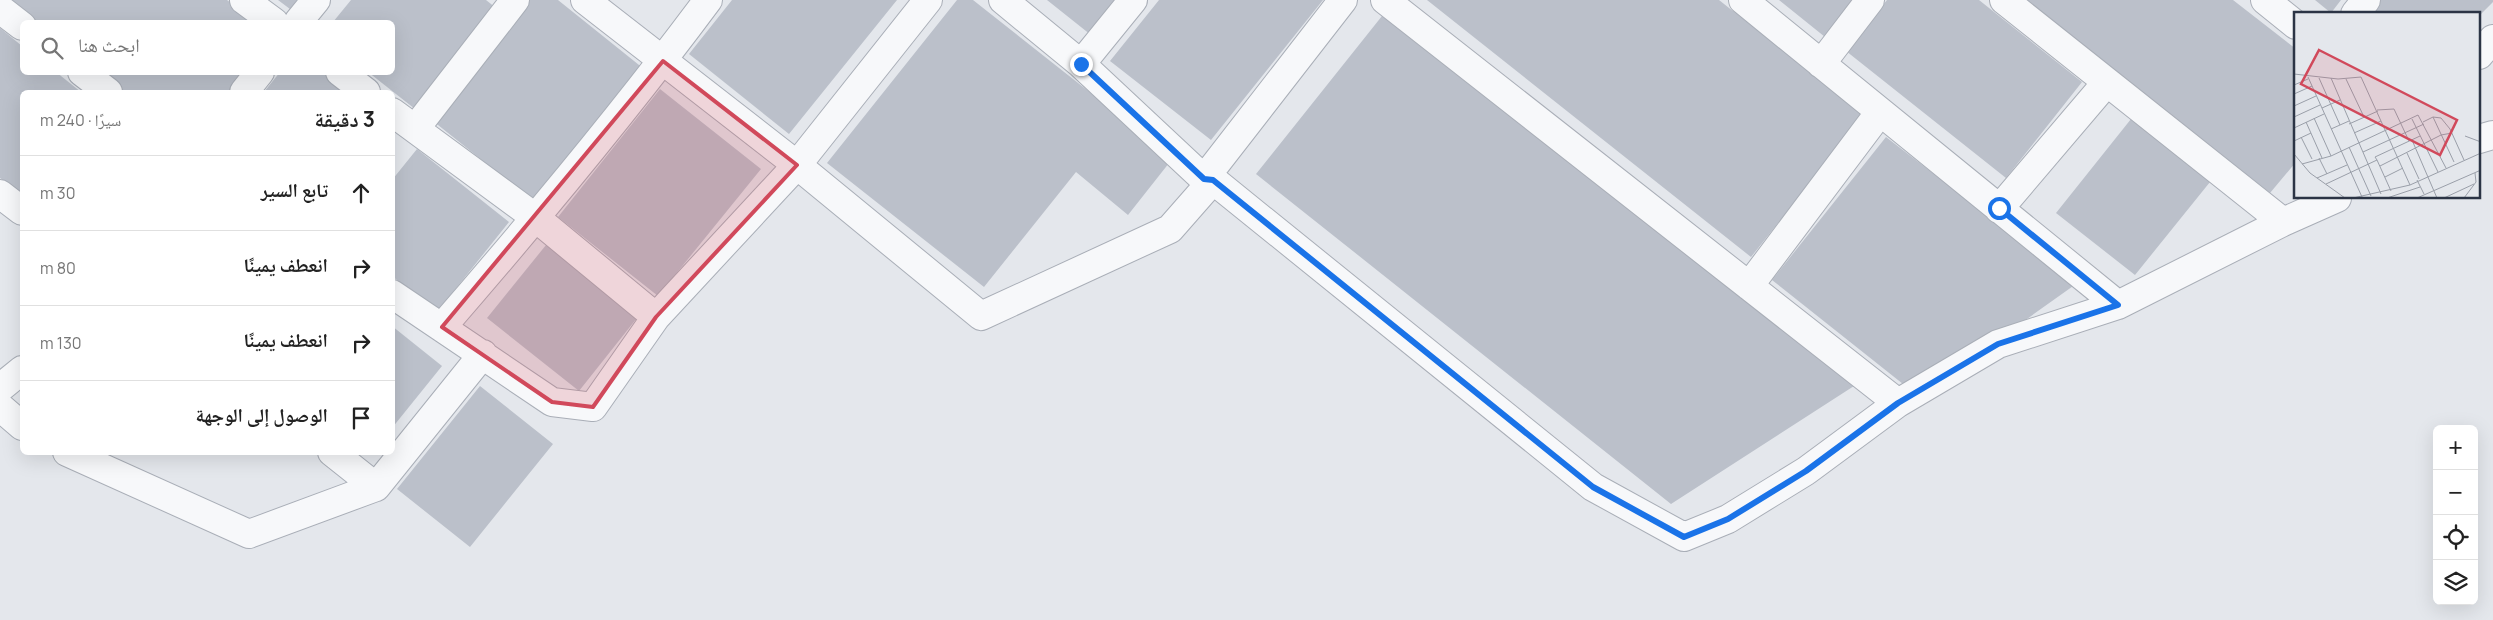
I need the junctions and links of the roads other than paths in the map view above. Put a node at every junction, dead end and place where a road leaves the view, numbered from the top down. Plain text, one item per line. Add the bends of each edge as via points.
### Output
1 (244, 0) edge
2 (316, 0) edge
3 (585, 0) edge
4 (708, 0) edge
5 (928, 0) edge
6 (1003, 0) edge
7 (1133, 0) edge
8 (1343, 0) edge
9 (1385, 0) edge
10 (1743, 0) edge
11 (1870, 0) edge
12 (2004, 0) edge
13 (2265, 0) edge
14 (2366, 0) edge
15 (510, 2) edge
16 (0, 8) edge
17 (2357, 12) edge
18 (271, 20) edge
19 (300, 20) edge
20 (2294, 23) edge
21 (20, 24) edge
22 (2493, 39) edge
23 (2480, 54) edge
24 (663, 61) junction
25 (1081, 64) junction
26 (1821, 64) junction
27 (86, 75) edge
28 (258, 75) edge
29 (344, 75) edge
30 (2107, 82) junction
31 (105, 90) edge
32 (246, 90) edge
33 (363, 90) edge
34 (1880, 112) junction
35 (395, 114) edge
36 (415, 129) junction
37 (2493, 135) edge
38 (2480, 139) edge
39 (797, 165) junction
40 (1208, 180) junction
41 (0, 194) edge
42 (2335, 199) edge
43 (1999, 208) junction
44 (20, 209) edge
45 (536, 218) junction
46 (2283, 222) junction
47 (1749, 286) junction
48 (395, 296) edge
49 (2118, 305) junction
50 (656, 317) junction
51 (442, 327) junction
52 (483, 354) junction
53 (20, 372) edge
54 (0, 388) edge
55 (1898, 403) junction
56 (0, 407) edge
57 (20, 424) edge
58 (74, 455) edge
59 (336, 455) edge
60 (376, 487) junction

1 - 18 street
2 - 19 street
3 - 24 street
4 - 24 street
5 - 39 street
6 - 25 street
7 - 25 street
8 - 40 street
9 - 47 street
10 - 26 street
11 - 26 street
12 - 30 street
13 - 20 street
14 - 17 street
15 - 36 street
16 - 21 street
22 - 23 street
24 - 39 street
24 - 45 street
25 - 40 street
26 - 34 street
27 - 31 street
28 - 32 street
29 - 33 street
30 - 43 street
30 - 46 street
34 - 43 street
34 - 47 street
35 - 36 street
36 - 45 street
37 - 38 street
39 - 40 street via 981,316 1170,230
39 - 50 street
40 - 55 street via 1593,487 1684,537 1728,519 1806,471
41 - 44 street
42 - 46 street
43 - 49 street
45 - 50 street
45 - 51 street
46 - 49 street
47 - 55 street
48 - 51 street
49 - 55 street via 1998,344
50 - 52 street via 593,407 552,402
51 - 52 street
52 - 60 street
53 - 54 street
56 - 57 street
58 - 60 street via 249,534
59 - 60 street

